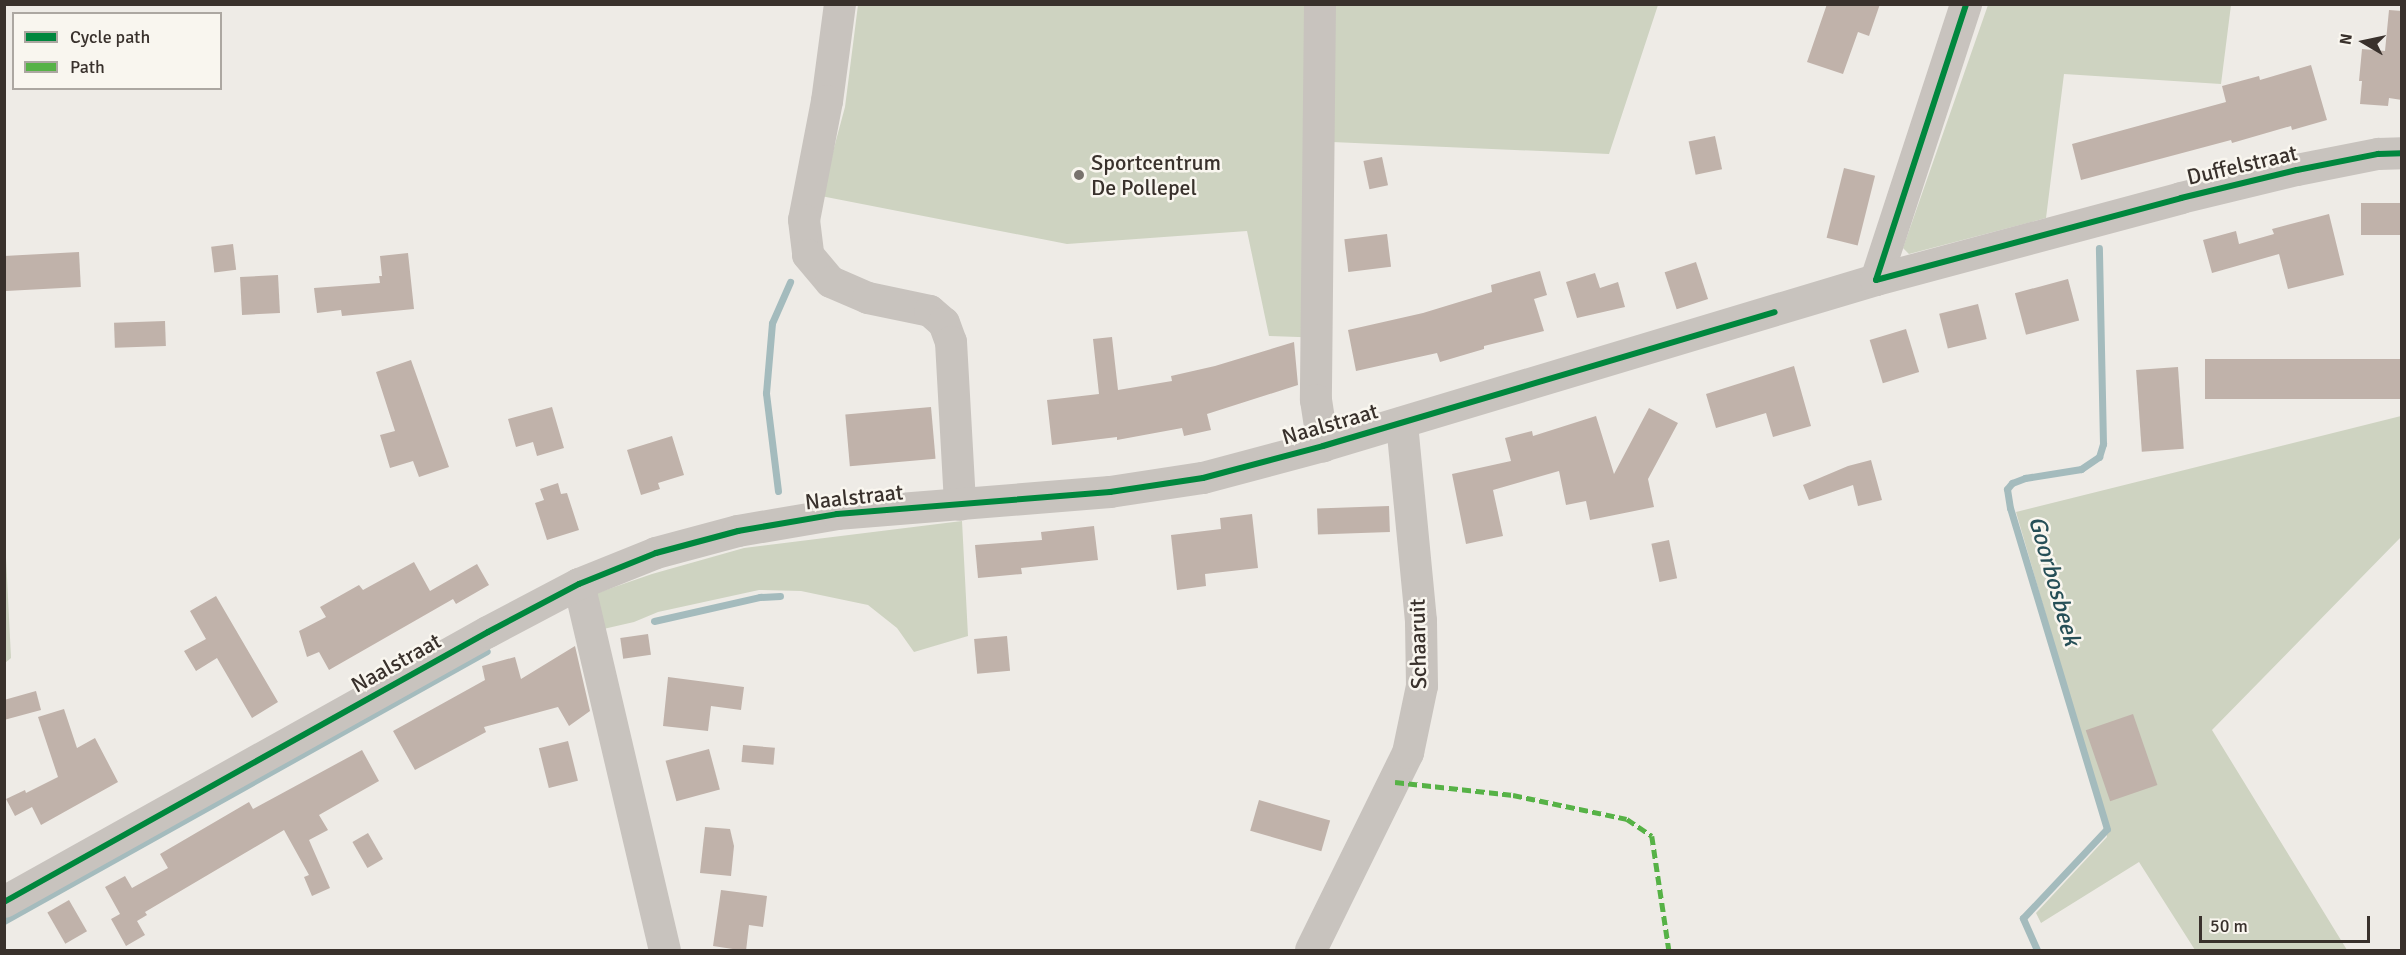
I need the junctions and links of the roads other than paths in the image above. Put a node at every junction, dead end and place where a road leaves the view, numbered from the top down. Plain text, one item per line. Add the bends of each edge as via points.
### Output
1 (840, 4) edge
2 (1320, 4) edge
3 (1966, 4) edge
4 (2402, 153) edge
5 (1876, 280) junction
6 (1402, 423) junction
7 (1323, 446) junction
8 (960, 505) junction
9 (579, 584) junction
10 (4, 902) edge
11 (665, 951) edge
12 (1311, 951) edge

1 - 8 street via 827,101 804,220 807,255 831,282 868,298 930,311 944,323 951,342
2 - 7 street, Naalstraat via 1316,400
3 - 5 street
4 - 5 street, Duffelstraat via 2297,170
5 - 6 street, Naalstraat
6 - 7 street, Naalstraat
6 - 12 street, Schaaruit via 1421,621 1422,686 1408,753
7 - 8 street, Naalstraat via 1203,478 1110,492
8 - 9 street, Naalstraat via 837,514 738,531 656,553
9 - 10 street, Naalstraat
9 - 11 street

